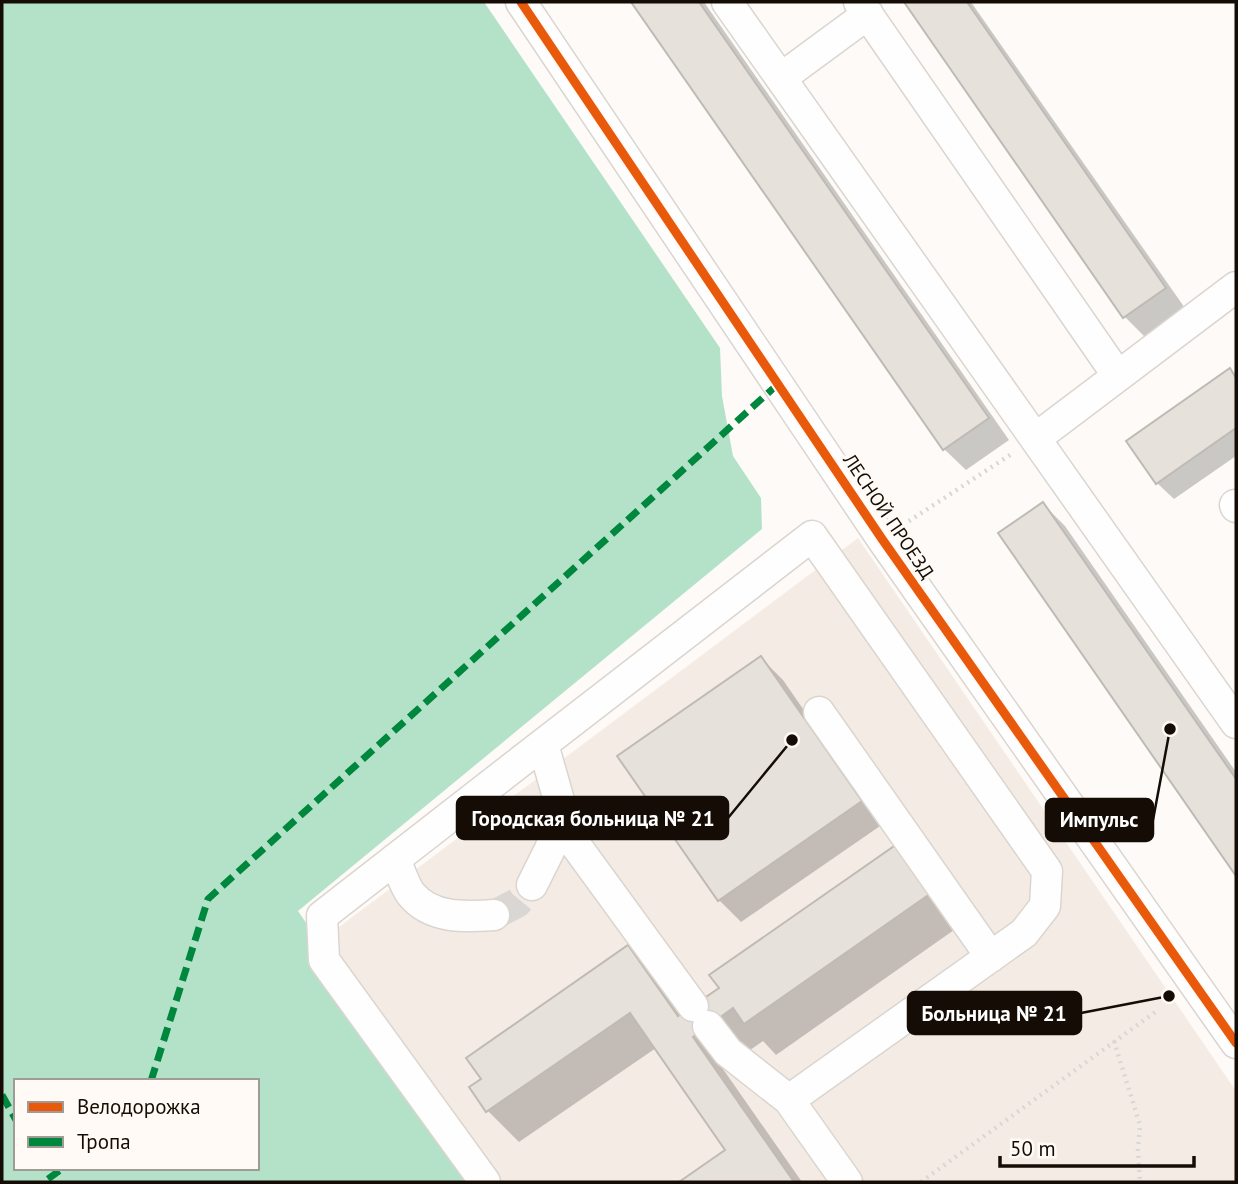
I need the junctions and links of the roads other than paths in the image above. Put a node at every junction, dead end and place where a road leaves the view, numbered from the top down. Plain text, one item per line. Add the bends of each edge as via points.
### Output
1 (521, 2) edge
2 (727, 2) edge
3 (863, 8) edge
4 (781, 78) junction
5 (1236, 287) edge
6 (1118, 376) junction
7 (1036, 438) junction
8 (819, 712) dead end
9 (1236, 723) edge
10 (543, 744) junction
11 (562, 813) junction
12 (395, 859) junction
13 (532, 885) tunnel mouth
14 (494, 915) tunnel mouth
15 (991, 957) junction
16 (1236, 1043) edge
17 (789, 1100) junction
18 (485, 1182) edge
19 (847, 1182) edge

1 - 16 street, ЛЕСНОЙ ПРОЕЗД via 882,539
2 - 4 street
3 - 4 street
3 - 6 street
4 - 7 street
5 - 6 street
6 - 7 street
7 - 9 street
8 - 15 street
10 - 11 street
10 - 12 street
10 - 15 street via 812,536 1047,871 1045,906 1024,933
11 - 13 street via 551,849
11 - 17 street via 569,836 728,1052
12 - 14 street via 411,894 428,910 463,917
12 - 18 street via 321,916 324,960
15 - 17 street
17 - 19 street

